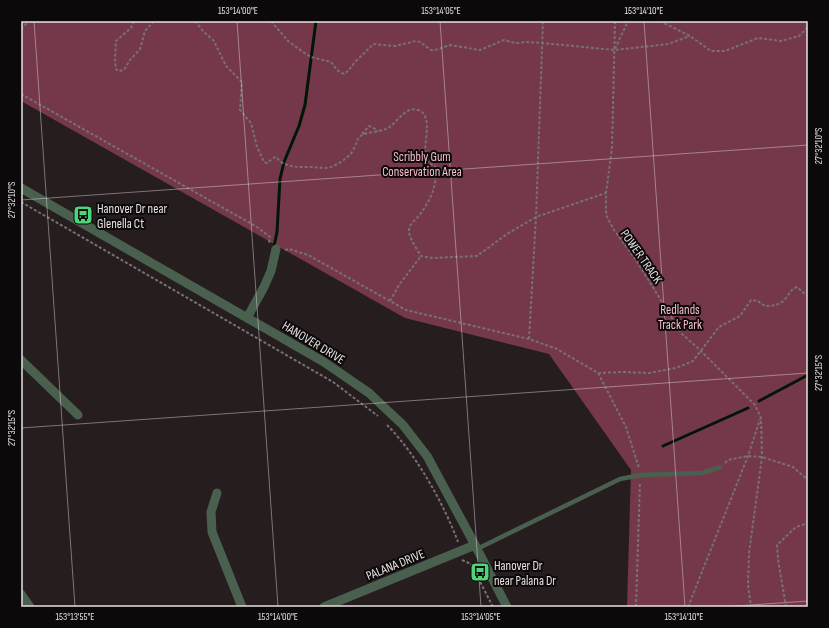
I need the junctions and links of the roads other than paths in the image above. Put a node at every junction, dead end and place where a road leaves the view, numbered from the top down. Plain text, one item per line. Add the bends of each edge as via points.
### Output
1 (21, 188) edge
2 (276, 249) road end
3 (247, 318) junction
4 (21, 360) edge
5 (78, 415) dead end
6 (720, 467) road end
7 (217, 493) dead end
8 (476, 547) junction
9 (21, 594) edge
10 (344, 603) edge
11 (30, 607) edge
12 (242, 607) edge
13 (324, 607) edge
14 (507, 607) edge

1 - 3 street, HANOVER DRIVE
2 - 3 street via 271,271
3 - 8 street, HANOVER DRIVE via 324,362 369,393 403,425 427,456
4 - 5 street
6 - 8 lane via 702,474 641,475 620,479
7 - 12 street via 211,512 212,532
8 - 10 street, PALANA DRIVE
8 - 14 street, HANOVER DRIVE
9 - 11 street
10 - 13 street, PALANA DRIVE

